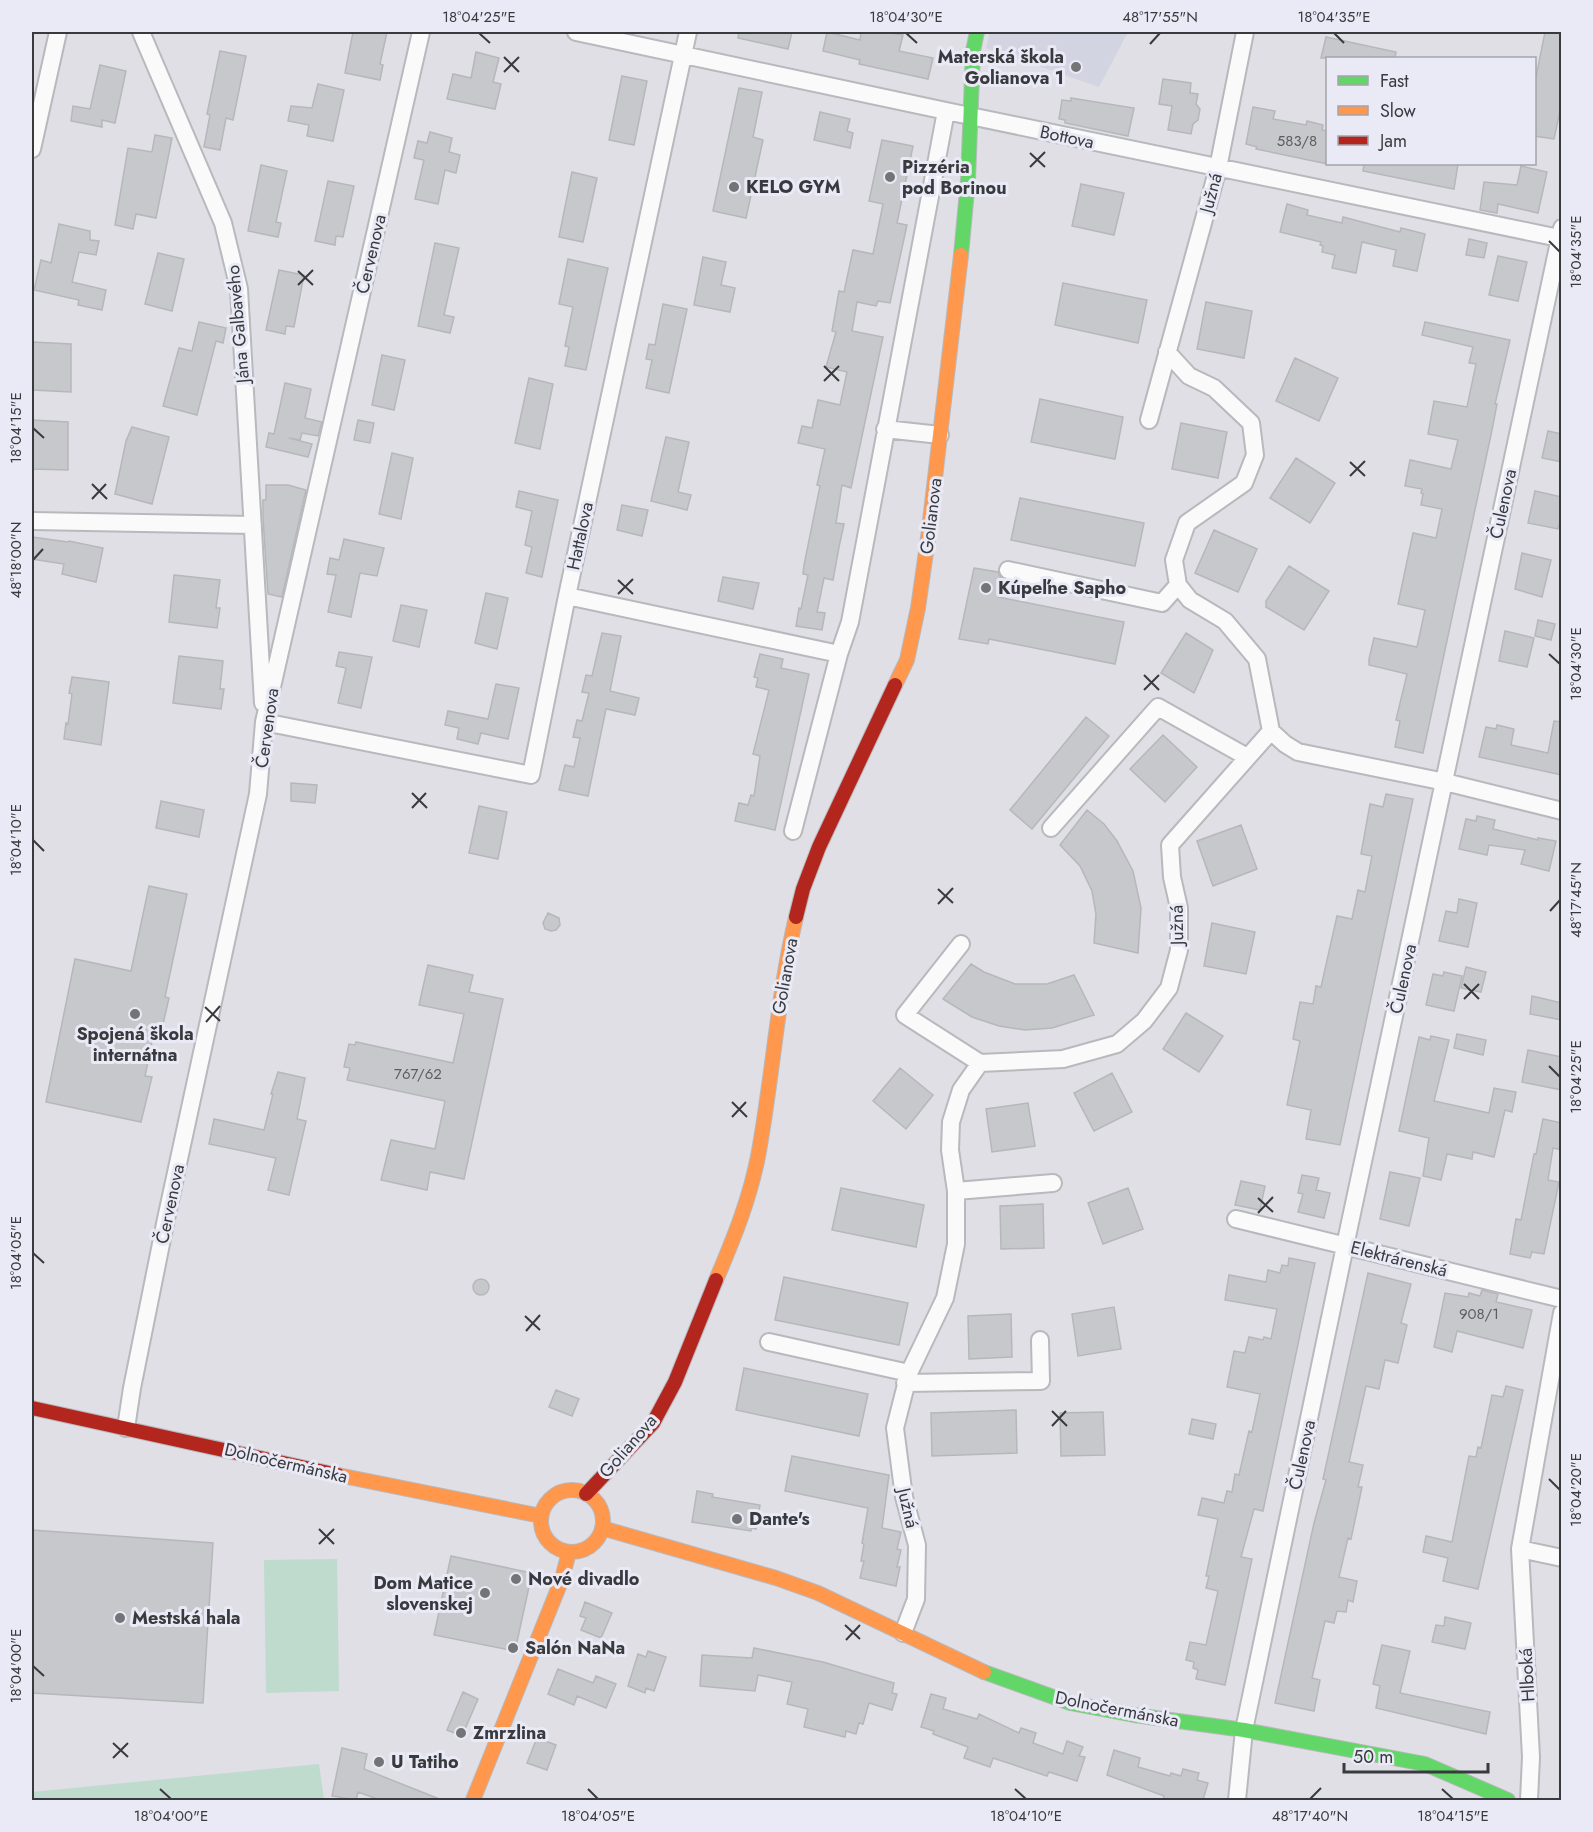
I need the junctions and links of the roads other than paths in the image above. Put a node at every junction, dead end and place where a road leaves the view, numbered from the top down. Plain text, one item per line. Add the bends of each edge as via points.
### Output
1 (58, 32) edge
2 (141, 32) edge
3 (421, 32) edge
4 (576, 32) edge
5 (688, 32) edge
6 (977, 32) edge
7 (1245, 32) edge
8 (683, 55) junction
9 (946, 111) junction
10 (970, 116) junction
11 (32, 149) edge
12 (1218, 168) junction
13 (1560, 233) edge
14 (1556, 279) edge
15 (1167, 352) junction
16 (1149, 420) dead end
17 (885, 429) junction
18 (940, 435) junction
19 (32, 521) edge
20 (252, 525) junction
21 (1008, 570) dead end
22 (1178, 585) junction
23 (567, 596) junction
24 (839, 654) junction
25 (264, 722) junction
26 (1271, 731) junction
27 (1247, 757) junction
28 (1445, 782) junction
29 (1562, 811) edge
30 (1051, 828) dead end
31 (793, 831) dead end
32 (961, 944) dead end
33 (980, 1063) junction
34 (1053, 1183) dead end
35 (956, 1191) junction
36 (1236, 1220) dead end
37 (1345, 1246) junction
38 (1562, 1299) edge
39 (1562, 1313) edge
40 (1040, 1340) dead end
41 (769, 1342) dead end
42 (907, 1378) junction
43 (32, 1408) edge
44 (126, 1428) junction
45 (586, 1494) junction
46 (541, 1516) junction
47 (602, 1528) junction
48 (1520, 1549) junction
49 (569, 1552) junction
50 (1562, 1558) edge
51 (903, 1633) junction
52 (1244, 1730) junction
53 (473, 1800) edge
54 (1237, 1800) edge
55 (1508, 1800) edge
56 (1528, 1800) edge

1 - 11 street
2 - 20 street, Jána Galbavého via 208,184 232,254 239,289
3 - 25 street, Červenova
4 - 8 street, Bottova
5 - 8 street, Hattalova
6 - 10 street, Golianova
7 - 12 street, Južná
8 - 9 street, Bottova
8 - 23 street, Hattalova
9 - 10 street, Bottova
9 - 17 street
10 - 12 street, Bottova
10 - 18 street, Golianova via 968,180
12 - 13 street, Bottova
12 - 15 street, Južná
13 - 14 street, Čulenova
14 - 28 street, Čulenova
15 - 16 street, Južná
15 - 22 street via 1189,376 1214,388 1251,423 1256,455 1244,483 1187,523 1174,560
17 - 18 street
17 - 24 street via 850,622
18 - 45 street, Golianova via 918,608 907,660 803,889 788,951 759,1152 746,1210 675,1382 653,1423
19 - 20 street
20 - 25 street, Jána Galbavého
21 - 22 street via 1162,603
22 - 26 street via 1190,600 1225,621 1257,659
23 - 24 street
23 - 25 street, Hattalova via 531,775
24 - 31 street
25 - 44 street, Červenova via 258,794 166,1219
26 - 27 street, Južná
26 - 28 street via 1298,752
27 - 30 street via 1158,707
27 - 33 street, Južná via 1170,845 1179,909 1179,950 1169,988 1144,1021 1117,1044 1063,1059
28 - 29 street
28 - 37 street, Čulenova
32 - 33 street via 905,1015
33 - 35 street, Južná via 961,1090 951,1122 950,1150
34 - 35 street
35 - 42 street, Južná via 956,1244 945,1298
36 - 37 street, Elektrárenská
37 - 38 street, Elektrárenská
37 - 52 street, Čulenova
39 - 48 street, Hlboká
40 - 42 street via 1041,1381
41 - 42 street
42 - 51 street, Južná via 895,1428 904,1497 918,1545 916,1599
43 - 44 street, Dolnočermánska
44 - 46 street, Dolnočermánska
45 - 46 street via 571,1490 556,1494
45 - 47 street via 600,1509
46 - 49 street via 548,1540
47 - 49 street via 590,1546
47 - 51 street, Dolnočermánska via 776,1578
48 - 50 street
48 - 56 street, Hlboká via 1531,1757
49 - 53 street via 562,1580
51 - 52 street, Dolnočermánska via 996,1678 1070,1702
52 - 54 street, Čulenova
52 - 55 street, Dolnočermánska via 1425,1764

